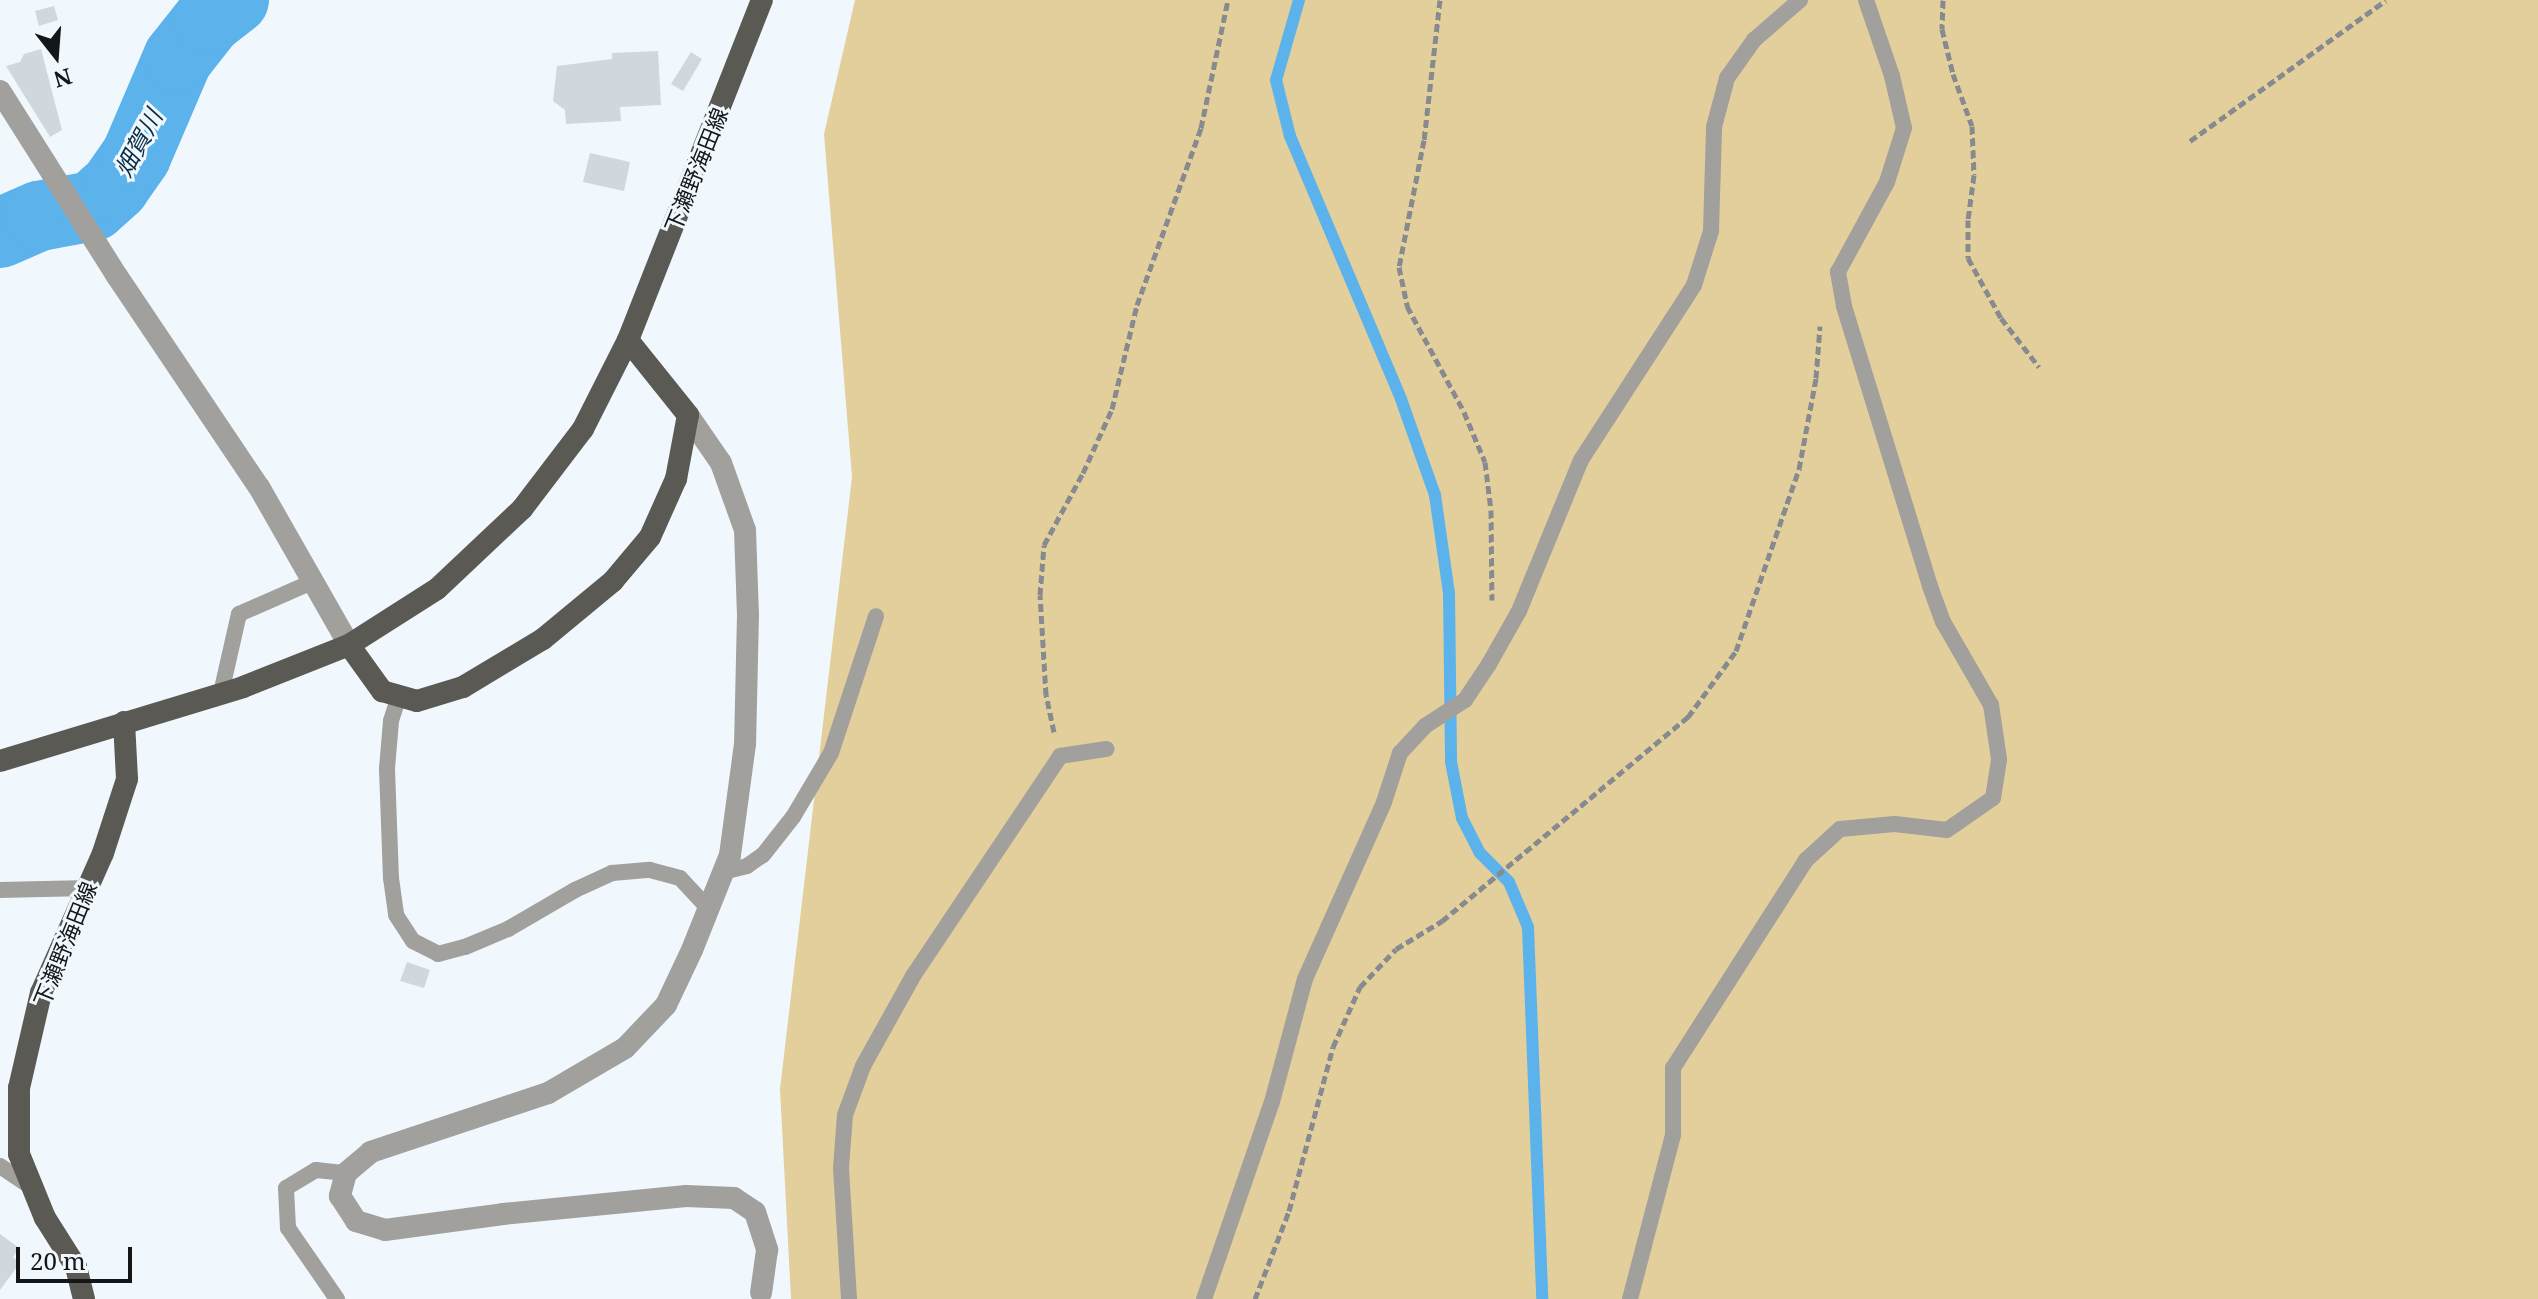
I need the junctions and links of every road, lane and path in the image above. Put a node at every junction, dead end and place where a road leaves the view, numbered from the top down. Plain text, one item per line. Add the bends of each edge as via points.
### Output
1 (762, 0) edge
2 (1228, 0) edge
3 (1440, 0) edge
4 (1800, 0) edge
5 (1866, 0) edge
6 (1943, 0) edge
7 (2386, 0) edge
8 (0, 91) edge
9 (2190, 141) dead end
10 (1838, 272) junction
11 (628, 340) junction
12 (2039, 367) dead end
13 (688, 415) junction
14 (312, 582) junction
15 (876, 616) dead end
16 (1501, 644) junction
17 (349, 645) junction
18 (221, 693) junction
19 (399, 696) junction
20 (124, 722) junction
21 (1106, 749) dead end
22 (1060, 756) junction
23 (0, 761) edge
24 (723, 872) junction
25 (88, 888) junction
26 (0, 890) edge
27 (709, 909) junction
28 (0, 1166) edge
29 (346, 1173) junction
30 (33, 1188) junction
31 (762, 1296) edge
32 (84, 1299) edge
33 (337, 1299) edge
34 (849, 1299) edge
35 (1204, 1299) edge
36 (1255, 1299) edge
37 (1630, 1299) edge

1 - 11 main road, 下瀬野海田線
2 - 22 path via 1201,128 1137,305 1112,409 1044,545 1040,595 1046,695
3 - 16 path via 1424,140 1399,267 1407,306 1485,462 1491,510 1491,611
4 - 16 lane via 1754,40 1727,78 1714,127 1711,231 1694,285 1581,460
5 - 10 lane via 1904,128 1887,182
6 - 12 path via 1942,29 1972,126 1968,258 2001,318
7 - 9 path
8 - 14 street via 259,487
10 - 36 path via 1819,327 1816,378 1799,469 1736,651 1688,717 1442,921 1396,949 1360,987 1333,1047 1289,1211
10 - 37 lane via 1930,586 1943,622 1991,705 1999,759 1993,798 1947,830 1895,824 1840,829 1806,860 1673,1068 1673,1135
11 - 13 main road
11 - 17 main road, 下瀬野海田線 via 583,429 522,509 437,589
13 - 19 main road via 676,479 650,537 613,581 543,639 463,687 417,701
13 - 24 street via 721,463 745,530 745,744 730,855
14 - 17 street
14 - 18 lane via 239,614
15 - 24 lane via 831,753 793,817 763,855
16 - 35 lane via 1465,700 1425,726 1400,753 1384,802 1305,979 1272,1102
17 - 18 main road, 下瀬野海田線
17 - 19 main road via 382,691
18 - 20 main road, 下瀬野海田線
19 - 27 lane via 387,769 391,878 396,915 413,941 438,954 465,947 612,873 650,870 680,878
20 - 23 main road, 下瀬野海田線
20 - 25 main road, 下瀬野海田線 via 127,779
21 - 22 lane
22 - 34 lane via 913,976 863,1066 845,1115 841,1168
24 - 27 street
25 - 26 lane
25 - 30 main road, 下瀬野海田線 via 41,993 19,1088 19,1154
27 - 29 street via 666,1005 625,1048 548,1093 371,1152
28 - 30 lane
29 - 31 street via 340,1196 356,1221 385,1230 686,1196 734,1198 755,1212 767,1250
29 - 33 lane via 316,1170 286,1188 288,1228
30 - 32 main road, 下瀬野海田線 via 76,1267

